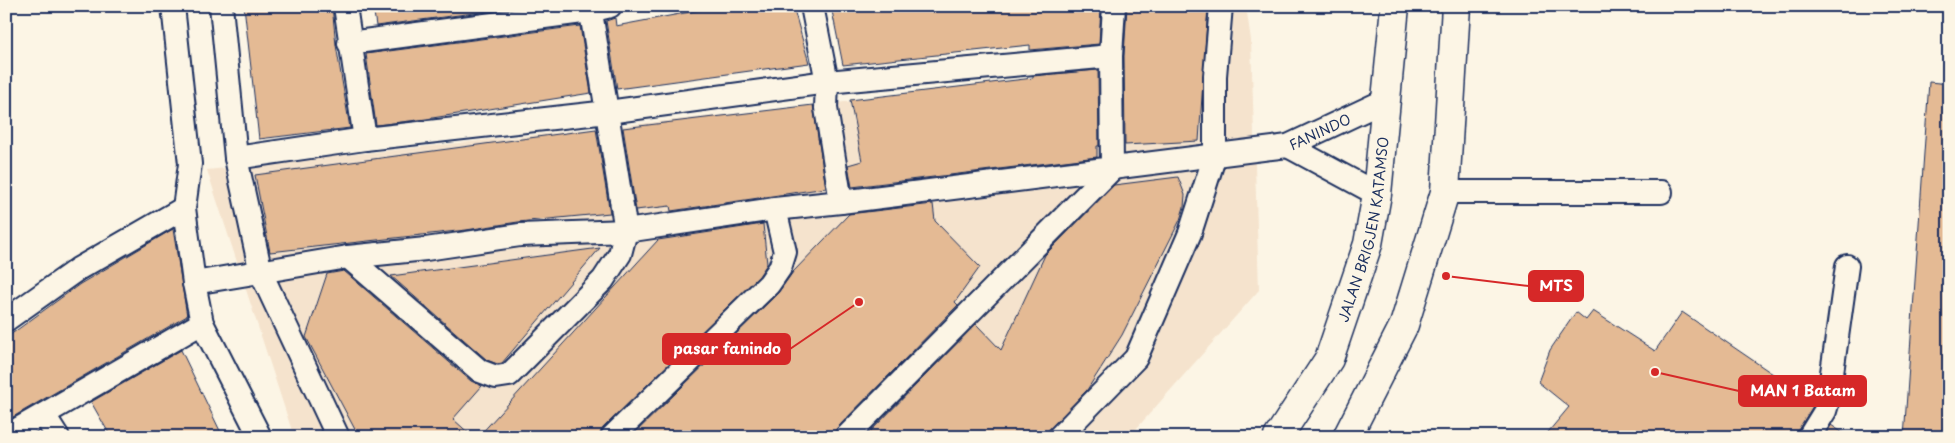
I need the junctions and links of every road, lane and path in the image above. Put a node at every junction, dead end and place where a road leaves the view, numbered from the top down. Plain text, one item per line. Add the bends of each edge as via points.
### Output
1 (173, 6) edge
2 (221, 6) edge
3 (345, 6) edge
4 (812, 6) edge
5 (1114, 6) edge
6 (1221, 6) edge
7 (1395, 6) edge
8 (1456, 6) edge
9 (596, 8) edge
10 (350, 43) junction
11 (1111, 56) junction
12 (827, 82) junction
13 (1386, 100) junction
14 (608, 112) junction
15 (365, 139) junction
16 (1288, 146) junction
17 (1214, 155) junction
18 (236, 158) junction
19 (1112, 169) junction
20 (1445, 192) junction
21 (1661, 192) dead end
22 (1377, 194) junction
23 (841, 202) junction
24 (184, 208) junction
25 (775, 208) junction
26 (626, 231) junction
27 (348, 257) junction
28 (1847, 266) dead end
29 (261, 272) junction
30 (194, 283) junction
31 (6, 320) edge
32 (202, 323) junction
33 (44, 415) junction
34 (6, 436) edge
35 (58, 437) edge
36 (260, 437) edge
37 (338, 437) edge
38 (612, 437) edge
39 (846, 437) edge
40 (1059, 437) edge
41 (1278, 437) edge
42 (1347, 437) edge
43 (1808, 437) edge

1 - 24 street via 190,164
2 - 18 street
3 - 10 street
4 - 12 street
5 - 11 street
6 - 17 street via 1215,76
7 - 13 highway, JALAN BRIGJEN KATAMSO
8 - 20 highway
9 - 10 street
9 - 14 street
10 - 15 street
11 - 12 street
11 - 19 street
12 - 14 street
12 - 23 street via 826,108
13 - 16 street, FANINDO
13 - 22 highway, JALAN BRIGJEN KATAMSO
14 - 15 street
14 - 26 street
15 - 18 street
16 - 17 street
16 - 22 street, FANINDO
17 - 19 street
17 - 40 street via 1190,233 1136,358
18 - 29 street
19 - 23 street
19 - 39 street
20 - 21 street
20 - 42 highway via 1404,325
22 - 41 highway, JALAN BRIGJEN KATAMSO via 1368,244 1329,359
23 - 25 street
24 - 30 street
24 - 31 street via 78,269
25 - 26 street
25 - 38 street via 785,252 780,268 769,284
26 - 27 street via 520,235
26 - 27 street via 620,254 603,280 509,375 496,377 480,371
27 - 29 street
28 - 43 street via 1828,401
29 - 30 street
29 - 37 street
30 - 32 street
32 - 33 street
32 - 36 street
33 - 34 street
33 - 35 street

